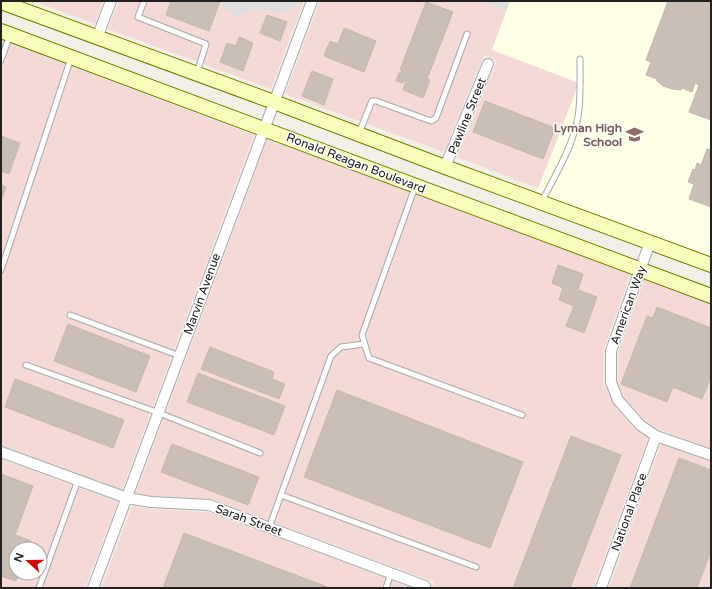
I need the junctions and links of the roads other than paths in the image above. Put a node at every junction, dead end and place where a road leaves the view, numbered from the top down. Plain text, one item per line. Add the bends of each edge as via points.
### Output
1 (111, 1) edge
2 (144, 1) edge
3 (312, 1) edge
4 (1, 2) edge
5 (6, 33) edge
6 (467, 34) dead end
7 (97, 38) junction
8 (71, 57) junction
9 (580, 59) dead end
10 (1, 60) edge
11 (488, 64) dead end
12 (196, 74) junction
13 (274, 102) junction
14 (264, 128) junction
15 (359, 134) junction
16 (445, 168) junction
17 (416, 186) junction
18 (541, 202) junction
19 (650, 242) junction
20 (711, 265) edge
21 (1, 270) edge
22 (640, 270) junction
23 (711, 296) edge
24 (70, 316) dead end
25 (364, 344) junction
26 (180, 356) junction
27 (26, 365) dead end
28 (159, 413) junction
29 (522, 415) dead end
30 (656, 436) junction
31 (1, 452) edge
32 (260, 453) dead end
33 (711, 455) edge
34 (78, 480) junction
35 (281, 495) junction
36 (127, 498) junction
37 (269, 528) junction
38 (476, 567) dead end
39 (391, 573) junction
40 (425, 586) dead end
41 (39, 588) edge
42 (93, 588) edge
43 (386, 588) edge
44 (601, 588) edge

1 - 7 street
2 - 12 lane via 138,17 206,44
3 - 13 street, Marvin Avenue
4 - 7 main road
5 - 8 main road, Ronald Reagan Boulevard
5 - 10 lane
6 - 15 lane via 436,118 431,121 376,101 372,102
7 - 12 main road
8 - 14 main road, Ronald Reagan Boulevard
8 - 21 lane
9 - 18 lane via 578,118 561,165
11 - 16 street, Pawline Street
12 - 13 main road
13 - 14 street, Marvin Avenue
13 - 15 main road
14 - 17 main road, Ronald Reagan Boulevard
14 - 26 street, Marvin Avenue
15 - 16 main road
16 - 18 main road
17 - 22 main road, Ronald Reagan Boulevard
17 - 25 lane via 362,336
18 - 19 main road
19 - 20 main road
19 - 22 street, American Way
22 - 23 main road, Ronald Reagan Boulevard
22 - 30 street, American Way via 611,351 611,382 618,400 640,425
24 - 26 lane
25 - 29 lane via 369,358
25 - 35 lane via 341,347 331,356
26 - 28 street, Marvin Avenue
27 - 28 lane
28 - 32 lane
28 - 36 street, Marvin Avenue
30 - 33 street, American Way
30 - 44 street, National Place
31 - 34 street, Sarah Street
34 - 36 street, Sarah Street
34 - 41 lane
35 - 37 lane
35 - 38 lane
36 - 37 street, Sarah Street via 209,506
36 - 42 street, Marvin Avenue
37 - 39 street, Sarah Street
39 - 40 street, Sarah Street
39 - 43 lane

